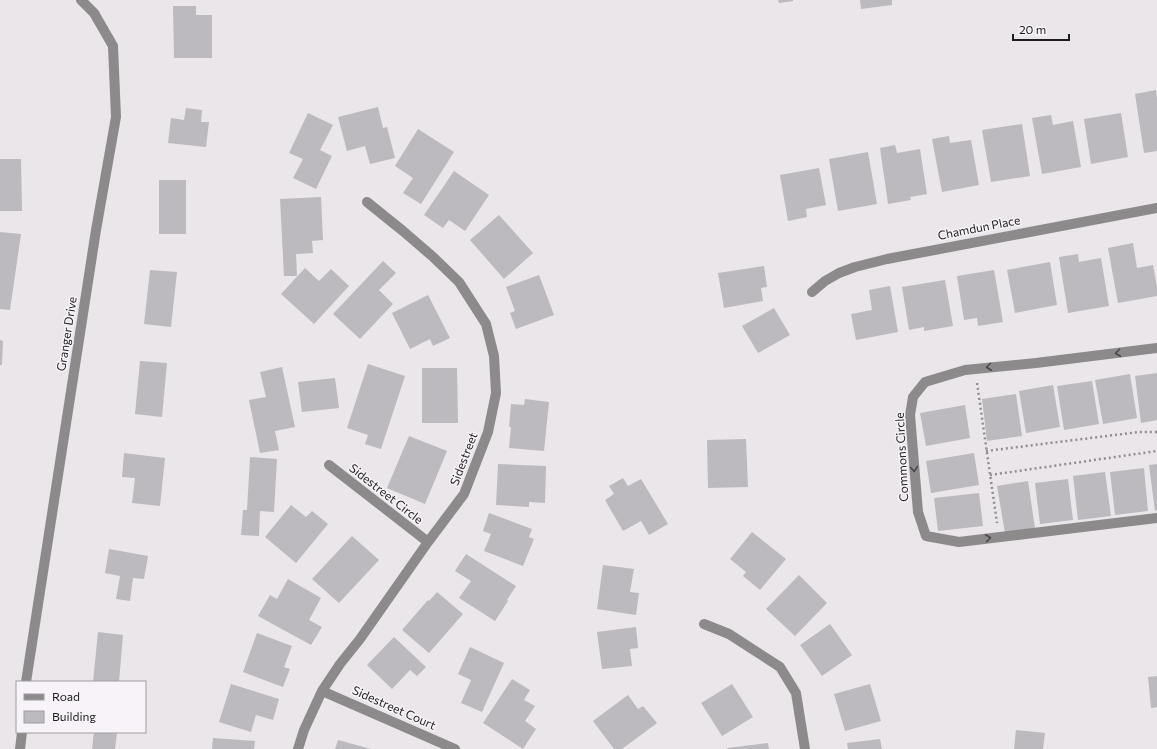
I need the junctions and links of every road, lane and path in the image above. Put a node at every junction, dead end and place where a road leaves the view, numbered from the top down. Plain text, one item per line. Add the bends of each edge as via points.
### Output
1 (82, 0) edge
2 (367, 202) dead end
3 (1157, 208) edge
4 (812, 292) dead end
5 (1157, 348) edge
6 (976, 383) dead end
7 (1157, 432) edge
8 (986, 451) junction
9 (1157, 451) edge
10 (329, 466) dead end
11 (990, 475) junction
12 (1157, 518) edge
13 (999, 537) junction
14 (428, 542) junction
15 (704, 624) dead end
16 (26, 681) edge
17 (322, 691) junction
18 (22, 733) edge
19 (20, 749) edge
20 (298, 749) edge
21 (455, 749) edge
22 (805, 749) edge

1 - 16 street, Granger Drive via 94,13 113,46 116,117
2 - 14 street, Sidestreet via 427,251 459,282 486,324 494,356 496,393 488,432 464,494
3 - 4 street, Chamdun Place via 861,265 839,273
5 -> 13 street, Commons Circle via 965,370 925,382 913,397 910,415 918,512 926,536 959,542
6 - 8 path
7 - 8 path
8 - 11 path
9 - 11 path
10 - 14 street, Sidestreet Circle
11 - 13 path
12 - 13 street, Commons Circle
14 - 17 street, Sidestreet
15 - 22 street via 729,634 780,667 796,693
17 - 20 street, Sidestreet
17 - 21 street, Sidestreet Court
18 - 19 street

